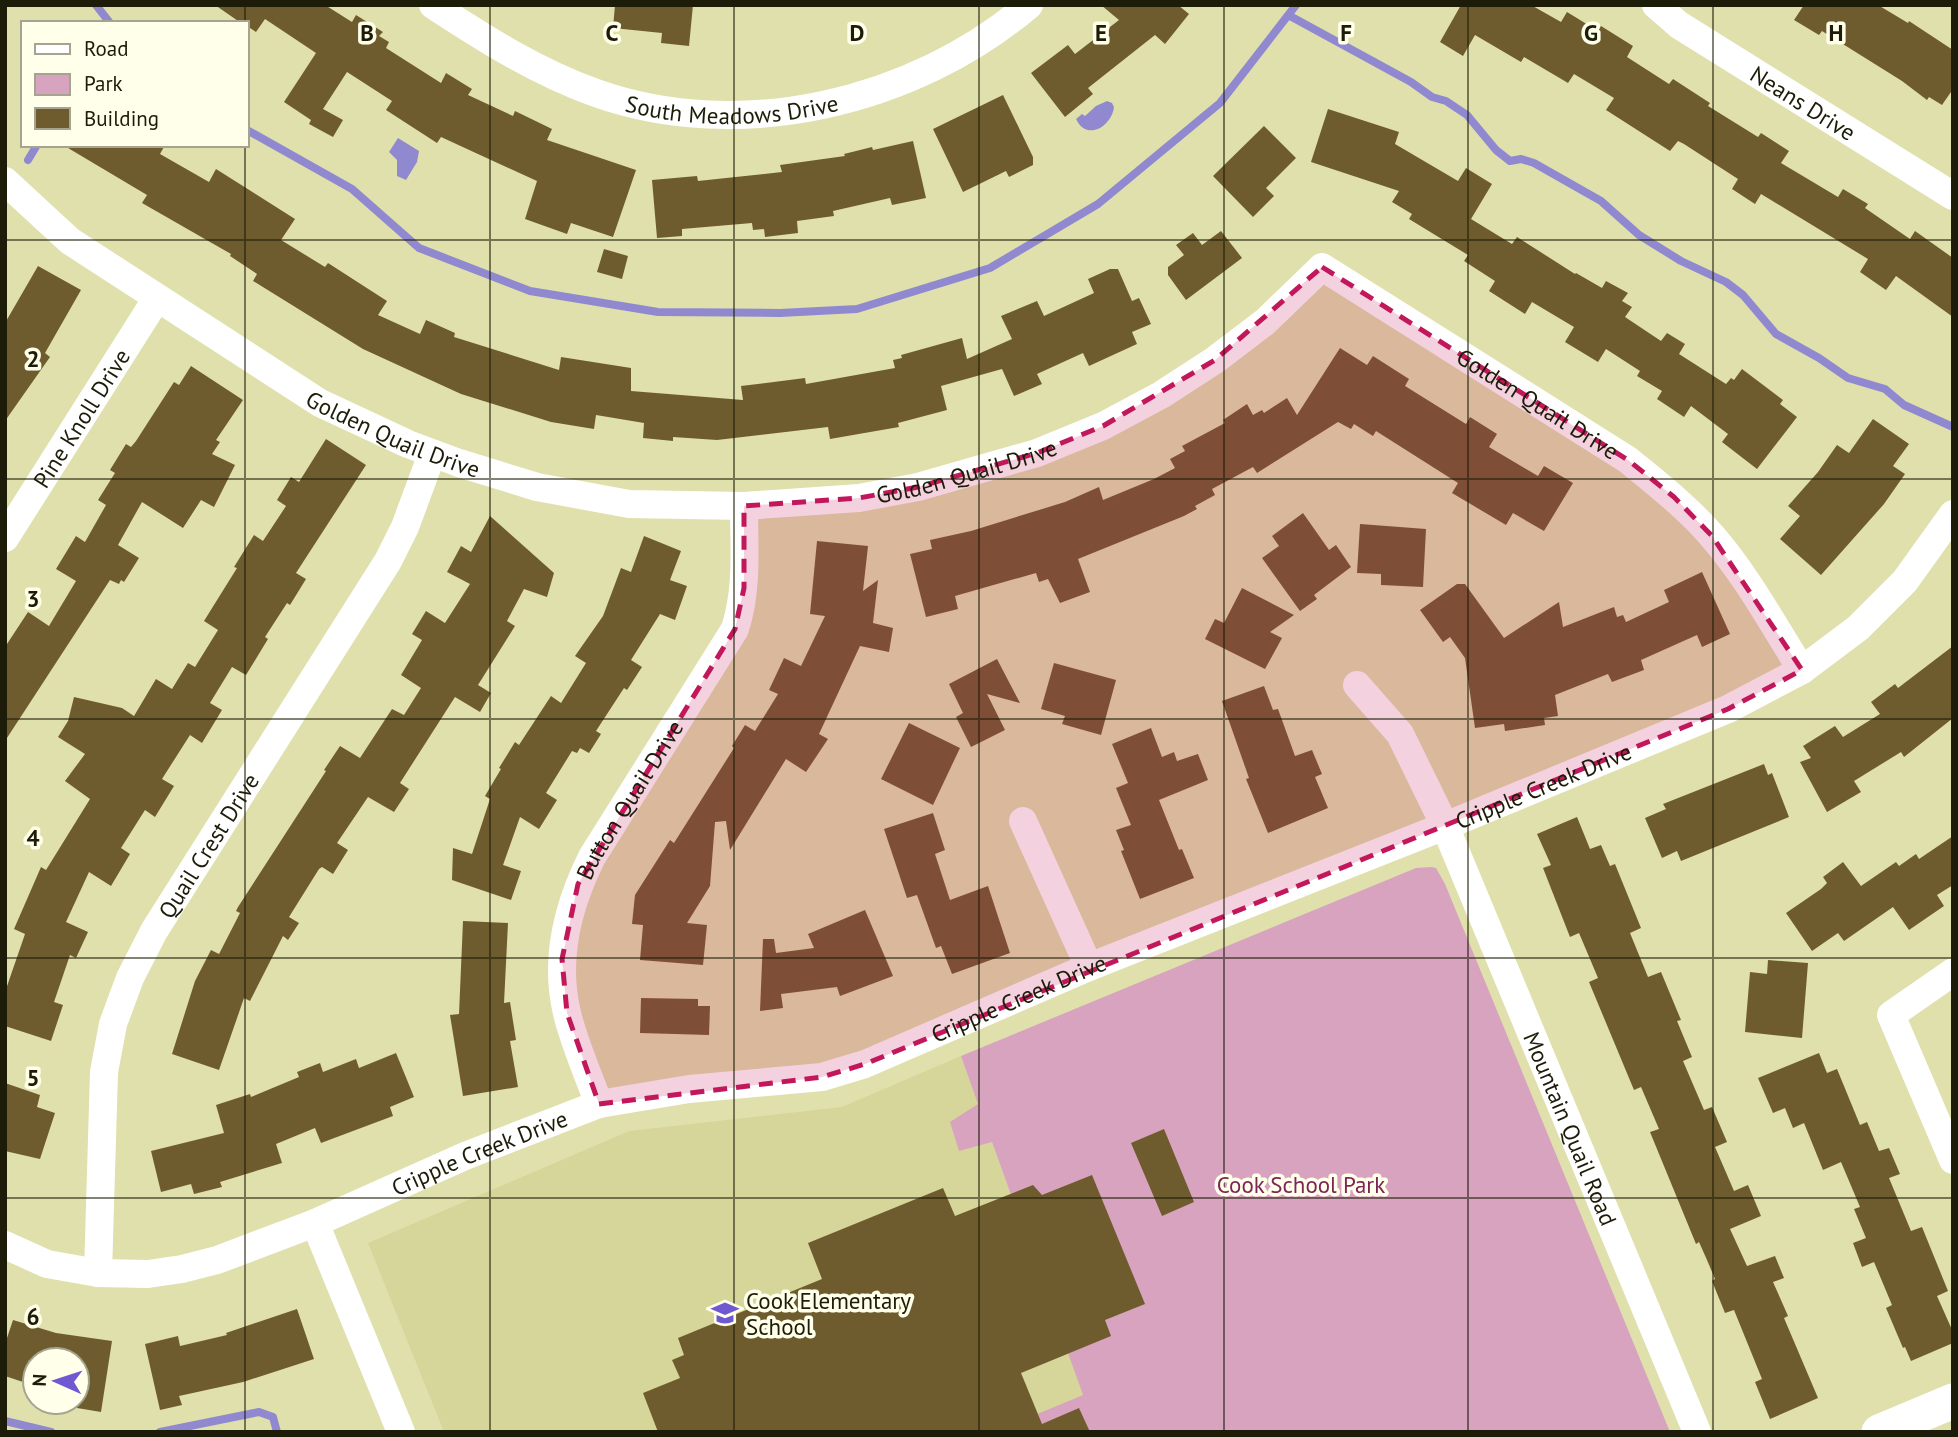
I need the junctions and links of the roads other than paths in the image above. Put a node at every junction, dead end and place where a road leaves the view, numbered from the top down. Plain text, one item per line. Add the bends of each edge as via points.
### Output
1 (433, 5) edge
2 (1029, 5) edge
3 (1656, 5) edge
4 (5, 181) edge
5 (1953, 197) edge
6 (157, 298) junction
7 (432, 454) junction
8 (744, 506) junction
9 (1953, 514) edge
10 (5, 538) edge
11 (1802, 670) junction
12 (1357, 685) dead end
13 (1023, 821) dead end
14 (1445, 826) junction
15 (1089, 968) junction
16 (1953, 972) edge
17 (599, 1104) junction
18 (1953, 1160) edge
19 (314, 1223) junction
20 (5, 1245) edge
21 (98, 1273) junction
22 (1953, 1401) edge
23 (401, 1432) edge
24 (1698, 1432) edge
25 (1879, 1432) edge

1 - 2 street, South Meadows Drive via 510,55 598,94 675,111 743,114 788,111 886,89 944,64
3 - 5 street, Neans Drive via 1679,25
4 - 6 street, Golden Quail Drive via 70,240
6 - 7 street, Golden Quail Drive via 320,403
6 - 10 street, Pine Knoll Drive
7 - 8 street, Golden Quail Drive via 537,487 629,504
7 - 21 street, Quail Crest Drive via 388,561 154,931 130,978 113,1024 104,1072
8 - 11 street, Golden Quail Drive via 859,498 918,487 1037,453 1081,435 1161,395 1215,360 1265,322 1322,267 1628,460 1674,497 1735,566
8 - 17 street, Button Quail Drive via 744,588 735,629 592,857 570,908 562,959 567,1013
9 - 11 street, Cripple Creek Drive via 1905,581 1858,628
11 - 14 street, Cripple Creek Drive via 1728,709
12 - 14 street, Mountain Quail Road via 1400,734
13 - 15 street
14 - 15 street, Cripple Creek Drive
14 - 24 street, Mountain Quail Road
15 - 17 street, Cripple Creek Drive via 865,1064 822,1077 689,1089
16 - 18 street via 1891,1015
17 - 19 street, Cripple Creek Drive
19 - 21 street, Cripple Creek Drive via 182,1269
19 - 23 street
20 - 21 street, Cripple Creek Drive via 47,1264
22 - 25 street

